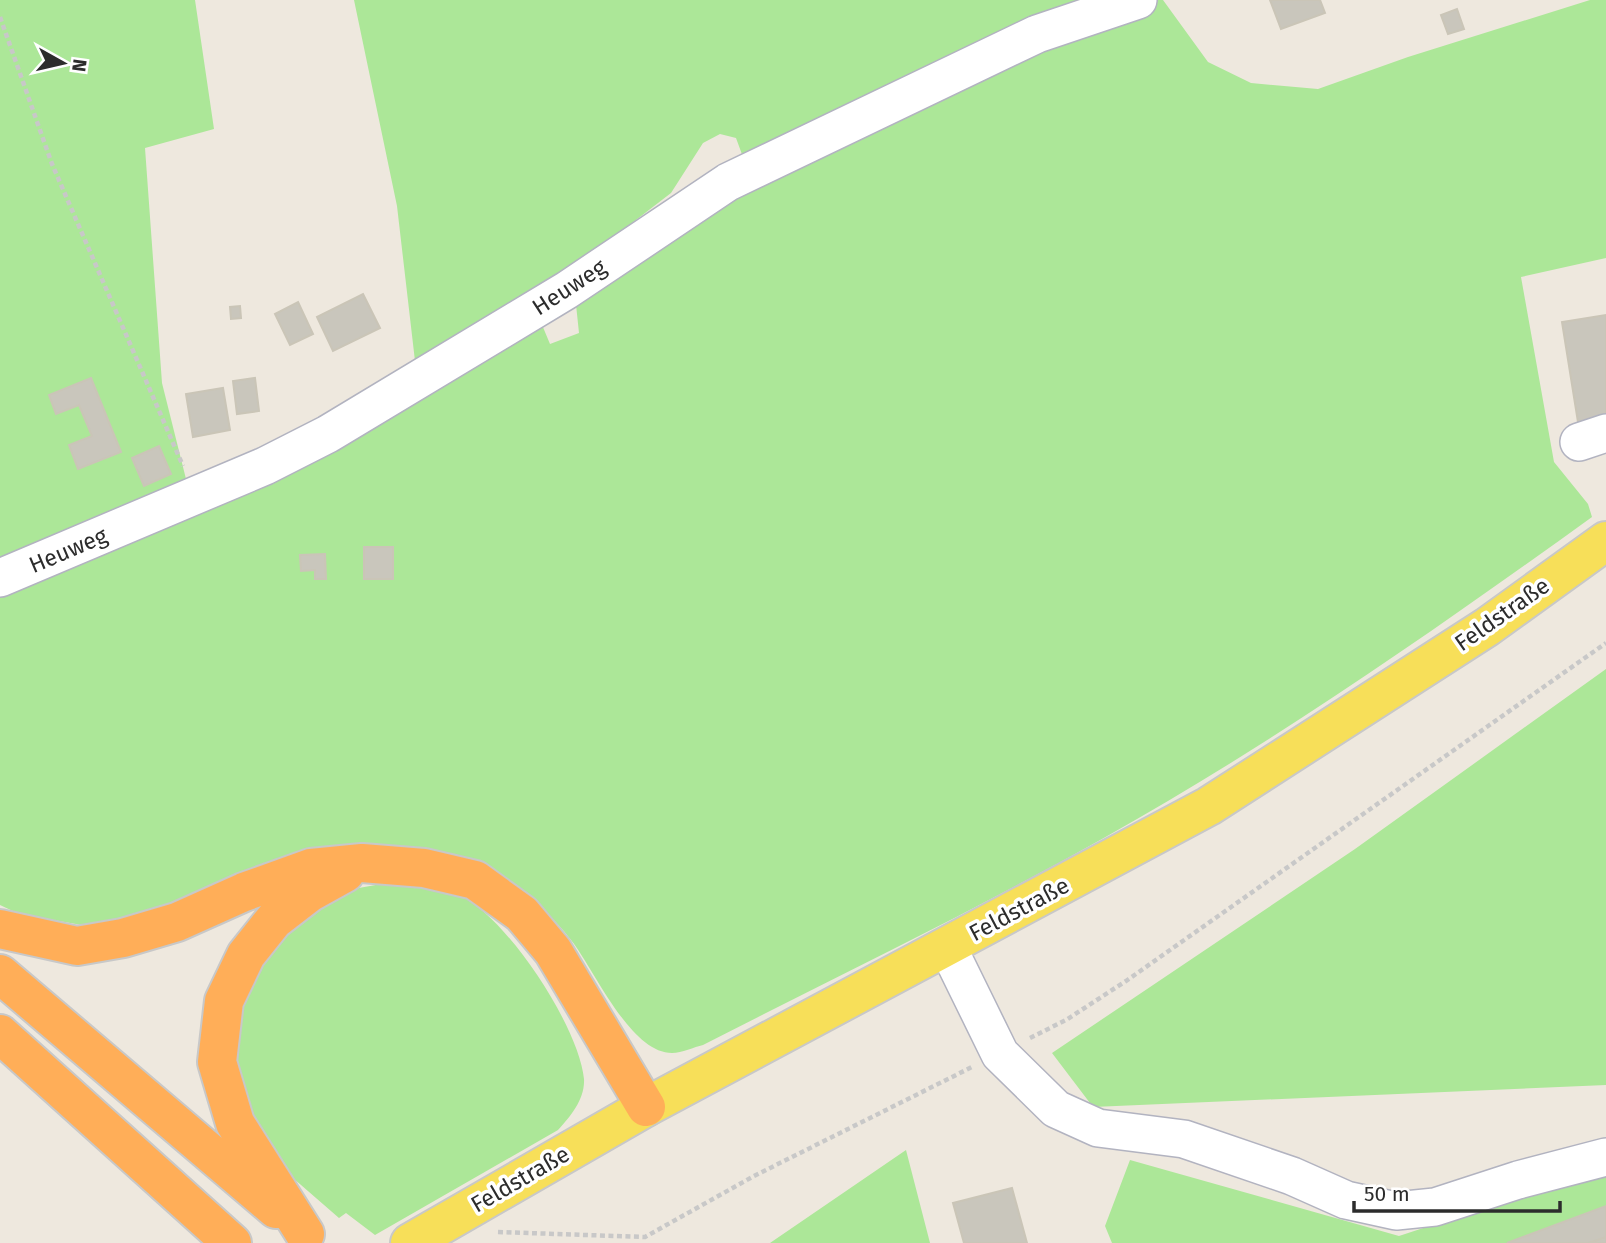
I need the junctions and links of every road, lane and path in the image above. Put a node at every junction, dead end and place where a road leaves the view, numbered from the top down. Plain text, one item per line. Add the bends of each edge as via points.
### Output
1 (1138, 0) edge
2 (0, 17) edge
3 (196, 496) junction
4 (1606, 541) edge
5 (0, 578) edge
6 (1606, 643) edge
7 (362, 863) junction
8 (0, 929) edge
9 (948, 948) junction
10 (0, 975) edge
11 (0, 1034) edge
12 (1000, 1054) junction
13 (646, 1107) junction
14 (1606, 1157) edge
15 (487, 1236) dead end
16 (310, 1238) edge
17 (232, 1243) edge
18 (410, 1243) edge

1 - 3 street, Heuweg via 1037,34 728,182 567,290 398,394 265,466
2 - 3 path via 52,164
3 - 5 street, Heuweg
4 - 9 main road, Feldstraße via 1487,627 1209,806
6 - 12 path via 1126,981 1066,1020
7 - 8 highway via 311,867 177,922 124,938 77,946
7 - 13 highway via 424,868 475,880 522,914 553,951
7 - 16 highway via 309,893 274,920 246,956 224,1001 217,1062 235,1123
9 - 12 street
9 - 13 main road, Feldstraße
10 - 16 highway
11 - 17 highway
12 - 14 street via 1056,1109 1098,1128 1184,1139 1346,1200 1396,1211 1435,1207
12 - 15 path via 754,1176 645,1237 509,1231
13 - 18 main road, Feldstraße

